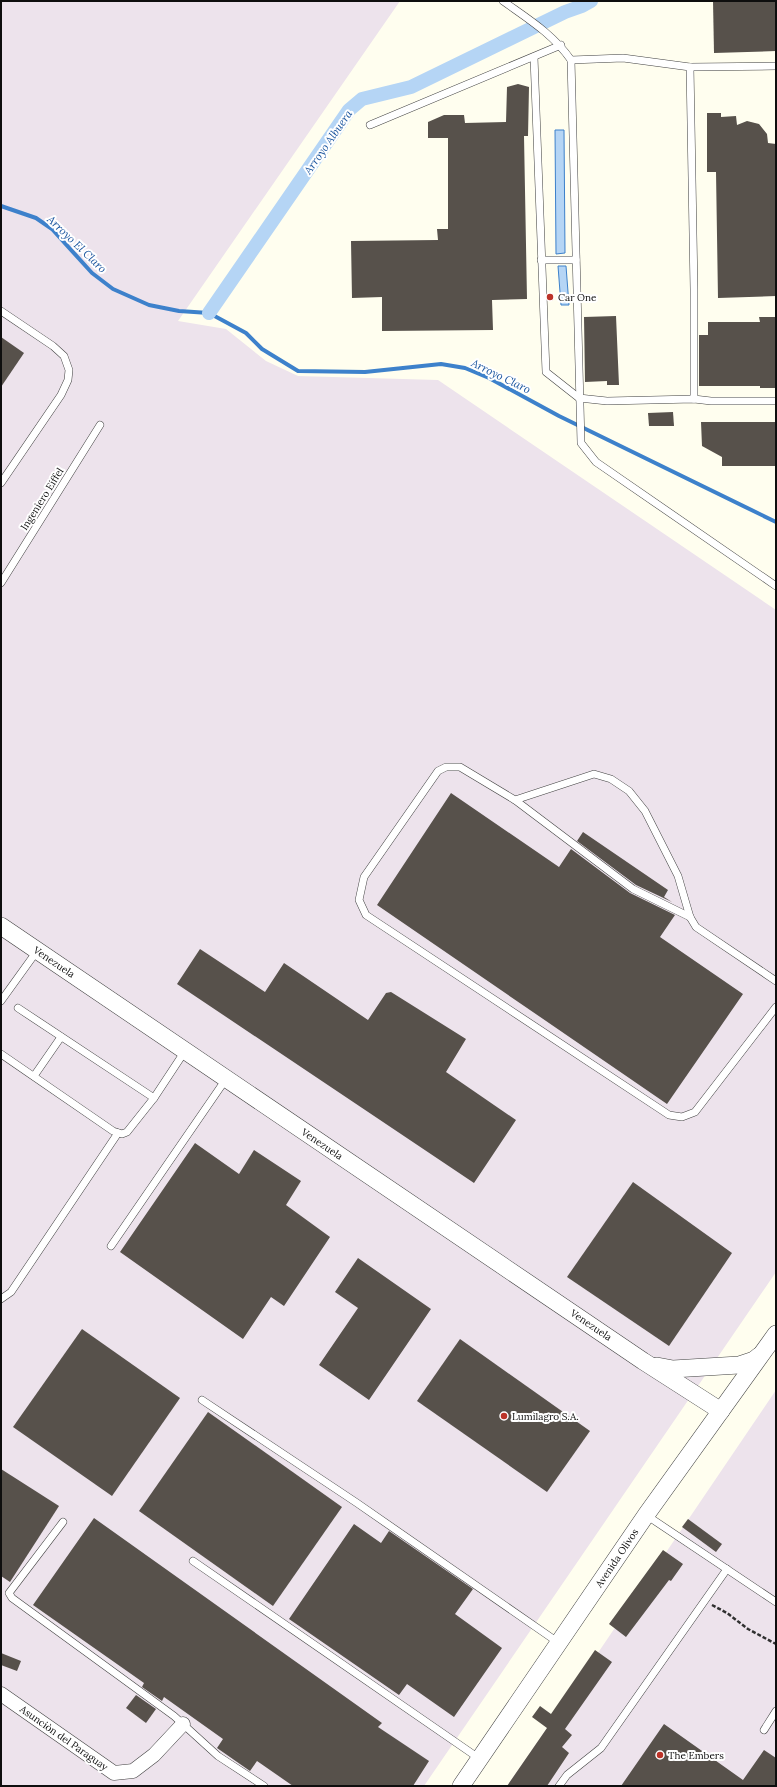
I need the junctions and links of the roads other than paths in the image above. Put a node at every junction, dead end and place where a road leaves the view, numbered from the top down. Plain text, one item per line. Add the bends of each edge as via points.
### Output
1 (503, 1) edge
2 (561, 45) junction
3 (534, 57) junction
4 (571, 60) junction
5 (776, 66) edge
6 (690, 67) junction
7 (370, 125) dead end
8 (541, 260) junction
9 (576, 260) junction
10 (1, 311) edge
11 (694, 399) junction
12 (579, 400) junction
13 (776, 401) edge
14 (100, 425) dead end
15 (1, 483) edge
16 (1, 583) edge
17 (776, 586) edge
18 (515, 800) junction
19 (690, 917) junction
20 (1, 926) edge
21 (37, 950) junction
22 (776, 981) edge
23 (4, 989) edge
24 (1, 1001) edge
25 (776, 1007) edge
26 (18, 1008) dead end
27 (61, 1037) junction
28 (185, 1051) junction
29 (1, 1054) edge
30 (34, 1076) junction
31 (226, 1079) junction
32 (154, 1098) junction
33 (118, 1133) junction
34 (110, 1246) dead end
35 (1, 1299) edge
36 (776, 1334) edge
37 (764, 1352) junction
38 (644, 1361) junction
39 (202, 1400) dead end
40 (721, 1411) junction
41 (646, 1515) junction
42 (63, 1522) dead end
43 (193, 1561) dead end
44 (727, 1569) junction
45 (776, 1602) edge
46 (559, 1643) junction
47 (1, 1694) edge
48 (776, 1711) edge
49 (183, 1724) junction
50 (764, 1730) dead end
51 (480, 1759) junction
52 (264, 1786) edge
53 (461, 1786) edge
54 (560, 1786) edge

1 - 2 lane
2 - 3 lane
2 - 4 lane
3 - 7 lane
3 - 8 lane
4 - 6 lane via 623,58
4 - 9 lane
5 - 6 lane
6 - 11 lane
8 - 9 lane
8 - 12 lane via 546,372
9 - 12 lane
10 - 15 lane via 64,356 69,370 68,380 61,395
11 - 12 lane
11 - 13 lane
12 - 17 lane via 581,443 596,462
14 - 16 lane, Ingeniero Eiffel
18 - 19 lane via 633,889
18 - 19 lane via 594,774 611,779 629,791 645,811 678,876
18 - 25 lane via 460,767 446,767 438,772 364,877 359,900 366,915 669,1115 682,1117 696,1112
19 - 22 lane via 696,927
20 - 21 street, Venezuela
21 - 23 lane
21 - 28 street, Venezuela
23 - 24 lane
26 - 27 lane
27 - 30 lane
27 - 32 lane
28 - 31 street, Venezuela
28 - 32 lane
29 - 30 lane
30 - 33 lane
31 - 34 lane
31 - 38 street, Venezuela
32 - 33 lane via 127,1132
33 - 35 lane via 11,1292
36 - 37 street, Avenida Olivos
37 - 38 street via 754,1360 740,1365 673,1369
37 - 40 street, Avenida Olivos
38 - 40 street
39 - 46 lane via 357,1503
40 - 41 street, Avenida Olivos
41 - 44 lane
41 - 46 street, Avenida Olivos
42 - 49 lane via 9,1593 12,1598
43 - 51 lane
44 - 45 lane
44 - 54 lane via 601,1748 567,1775
46 - 51 street, Avenida Olivos
47 - 49 street, Asunciòn del Paraguay via 114,1773 133,1771 154,1755
48 - 50 lane
49 - 52 lane via 218,1756
51 - 53 street, Avenida Olivos

